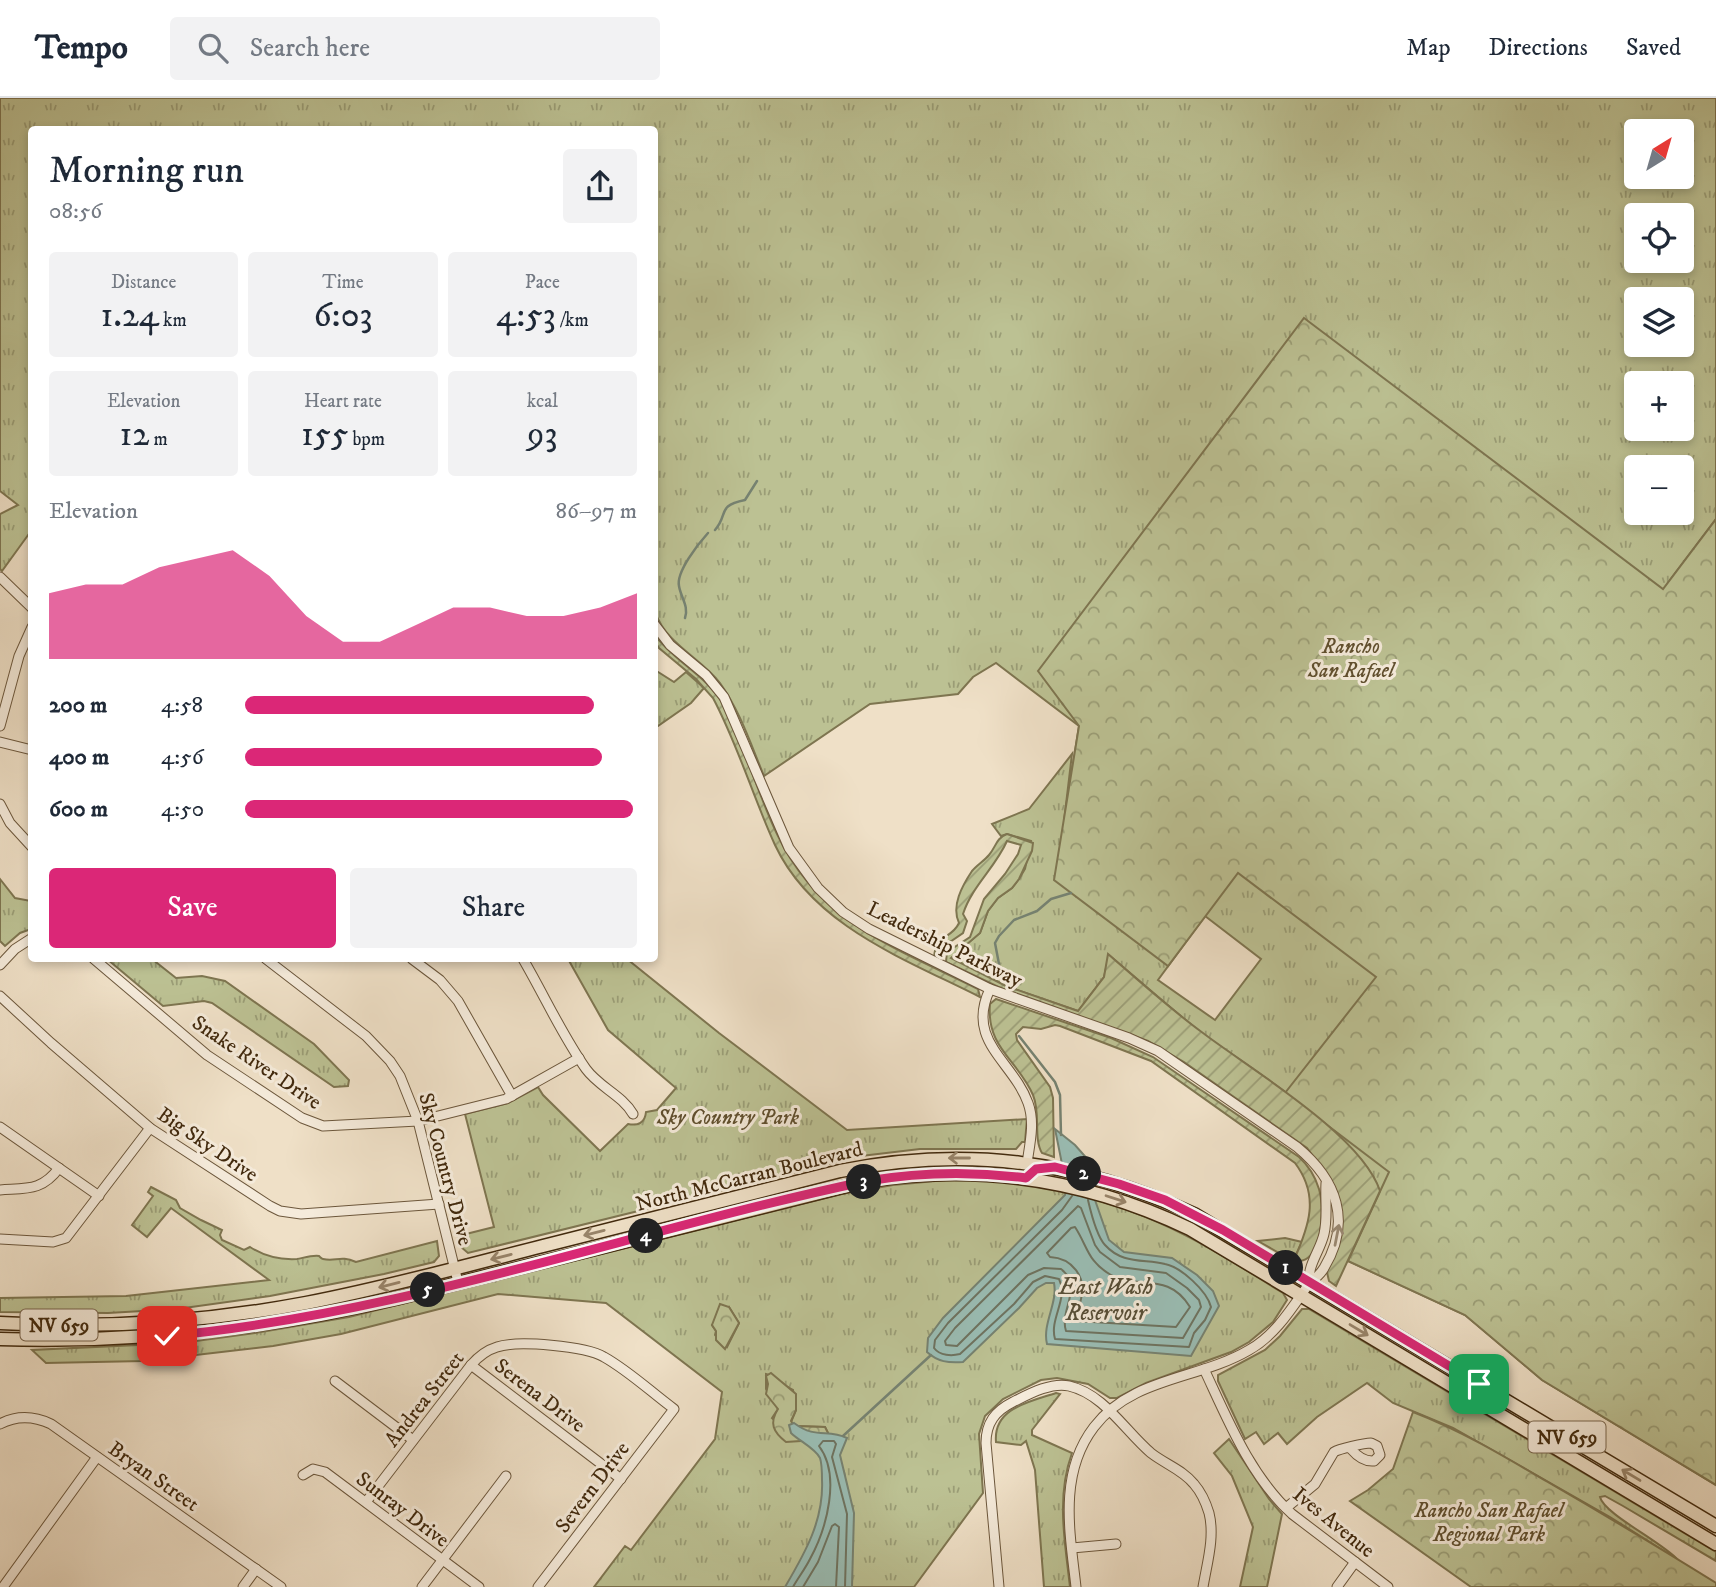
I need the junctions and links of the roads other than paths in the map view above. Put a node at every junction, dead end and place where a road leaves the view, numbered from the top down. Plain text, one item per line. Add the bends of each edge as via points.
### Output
1 (0, 577) edge
2 (28, 604) edge
3 (658, 629) edge
4 (28, 636) edge
5 (0, 726) edge
6 (0, 741) edge
7 (28, 749) edge
8 (0, 804) edge
9 (28, 843) edge
10 (28, 941) edge
11 (98, 962) edge
12 (270, 962) edge
13 (416, 962) edge
14 (525, 962) edge
15 (0, 965) edge
16 (990, 989) junction
17 (0, 996) edge
18 (579, 1058) junction
19 (512, 1097) junction
20 (633, 1114) dead end
21 (418, 1121) junction
22 (0, 1127) edge
23 (150, 1128) junction
24 (1027, 1163) junction
25 (1055, 1167) junction
26 (59, 1168) junction
27 (1002, 1175) junction
28 (1026, 1178) junction
29 (0, 1190) edge
30 (99, 1196) junction
31 (439, 1204) junction
32 (0, 1239) edge
33 (455, 1268) junction
34 (458, 1282) junction
35 (1309, 1282) junction
36 (1301, 1295) junction
37 (0, 1323) edge
38 (118, 1324) junction
39 (0, 1339) edge
40 (119, 1339) junction
41 (471, 1365) junction
42 (1204, 1369) junction
43 (335, 1381) dead end
44 (674, 1409) joint
45 (1109, 1411) junction
46 (0, 1424) edge
47 (414, 1440) junction
48 (1351, 1449) dead end
49 (97, 1457) junction
50 (303, 1475) dead end
51 (506, 1476) dead end
52 (621, 1479) junction
53 (366, 1502) junction
54 (1286, 1508) junction
55 (1690, 1510) junction
56 (1682, 1523) junction
57 (1716, 1526) edge
58 (1116, 1544) dead end
59 (1716, 1544) edge
60 (1072, 1548) junction
61 (442, 1560) junction
62 (1356, 1562) junction
63 (256, 1569) junction
64 (3, 1587) edge
65 (243, 1587) edge
66 (281, 1587) edge
67 (422, 1587) edge
68 (479, 1587) edge
69 (538, 1587) edge
70 (999, 1587) edge
71 (1076, 1587) edge
72 (1203, 1587) edge
73 (1337, 1587) edge
74 (1388, 1587) edge

1 - 2 street
3 - 16 street, Leadership Parkway via 724,696 789,848 818,888 869,929
4 - 5 street
6 - 7 street
8 - 9 street
10 - 15 street
11 - 21 street, Snake River Drive via 207,1055 313,1123 334,1127
12 - 21 street, Sky Country Drive via 378,1047 404,1083
13 - 19 street via 458,1001
14 - 18 street
16 - 24 street via 983,1015 986,1034 1030,1111
16 - 35 street, Leadership Parkway via 1165,1055 1297,1147 1326,1183 1326,1225 1310,1266
17 - 23 street, Big Sky Drive
18 - 19 street, Snake River Drive
18 - 20 street via 594,1079 624,1101
19 - 21 street, Snake River Drive
21 - 31 street, Sky Country Drive
22 - 26 street
23 - 30 street
23 - 31 street, Big Sky Drive via 279,1211 301,1214
24 - 25 main road, North McCarran Boulevard / NV 659
24 - 27 main road
24 -> 33 main road, North McCarran Boulevard / NV 659 via 962,1158 865,1166
25 - 28 main road via 1036,1169
25 - 35 main road, North McCarran Boulevard / NV 659 via 1165,1200
26 - 29 street via 37,1187
26 - 30 street
27 - 28 main road, North McCarran Boulevard / NV 659
27 - 34 main road, North McCarran Boulevard / NV 659 via 932,1173 867,1181
28 -> 36 main road, North McCarran Boulevard / NV 659 via 1075,1187 1142,1208 1211,1241
30 - 32 street via 66,1238 53,1242
31 - 33 street, Sky Country Drive
33 - 34 street, Sky Country Drive
33 -> 38 main road, North McCarran Boulevard / NV 659 via 281,1307
34 - 40 main road, North McCarran Boulevard / NV 659 via 281,1322
35 - 36 street, Leadership Parkway
55 -> 35 main road, North McCarran Boulevard / NV 659
36 - 42 street, Leadership Parkway via 1260,1343
36 -> 56 main road, North McCarran Boulevard / NV 659
37 - 38 main road, North McCarran Boulevard / NV 659
38 - 40 main road
39 - 40 main road, North McCarran Boulevard / NV 659
41 - 44 street, Andrea Street via 486,1352 506,1345 583,1349 605,1357
41 - 47 street, Andrea Street
41 - 52 street, Serena Drive
42 - 45 street, Leadership Parkway via 1138,1391
42 - 54 street, Ives Avenue via 1234,1436
43 - 47 street
44 - 52 street, Severn Drive
45 - 60 street, Leadership Parkway via 1086,1439 1072,1473 1068,1503
45 - 70 street via 1083,1391 1059,1385 1012,1402 991,1420 986,1443
45 - 72 street via 1150,1452 1199,1490 1211,1536
46 - 49 street, Bryan Street via 23,1417 42,1420
47 - 53 street, Andrea Street
48 - 54 street via 1334,1452 1315,1484
49 - 63 street, Bryan Street
49 - 64 street
50 - 53 street, Sunray Drive via 313,1469 326,1472
51 - 61 street
52 - 69 street, Severn Drive
53 - 61 street, Sunray Drive
54 - 62 street, Ives Avenue
55 - 56 main road
55 - 57 main road, North McCarran Boulevard / NV 659
56 - 59 main road, North McCarran Boulevard / NV 659
58 - 60 street
60 - 71 street, Leadership Parkway
61 - 67 street
61 - 68 street, Sunray Drive
62 - 73 street
62 - 74 street, Ives Avenue
63 - 65 street
63 - 66 street, Bryan Street

